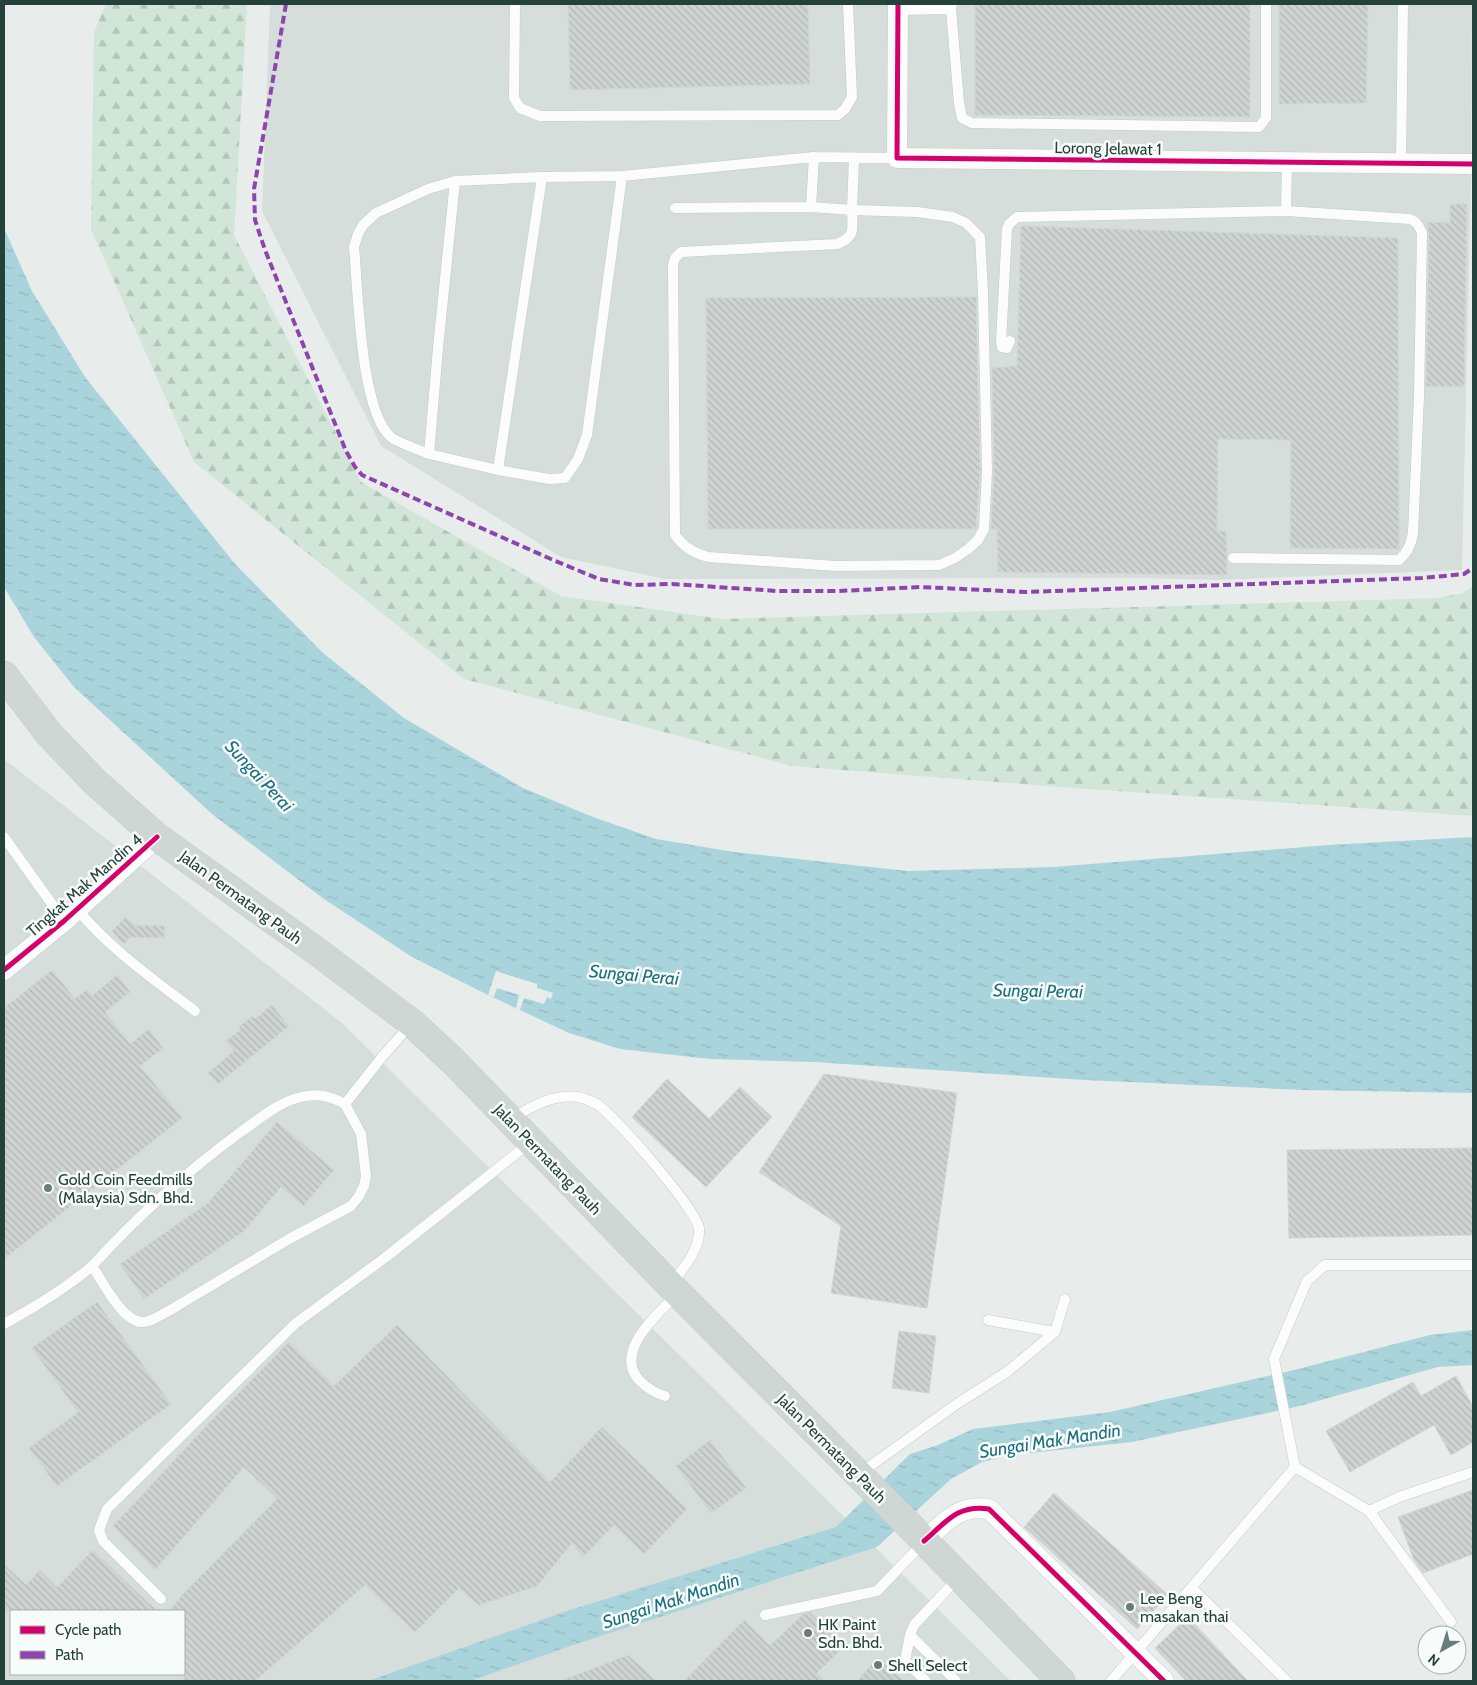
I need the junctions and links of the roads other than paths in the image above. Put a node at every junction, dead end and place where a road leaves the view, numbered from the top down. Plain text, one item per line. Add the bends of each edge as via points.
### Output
1 (514, 4) edge
2 (848, 4) edge
3 (1266, 4) edge
4 (1403, 4) edge
5 (952, 6) edge
6 (898, 7) edge
7 (814, 157) junction
8 (854, 158) junction
9 (897, 158) junction
10 (1287, 162) junction
11 (1401, 164) junction
12 (1473, 164) edge
13 (622, 176) junction
14 (542, 177) junction
15 (455, 181) junction
16 (810, 207) junction
17 (675, 208) dead end
18 (852, 210) junction
19 (1286, 211) junction
20 (1010, 341) dead end
21 (430, 454) junction
22 (498, 470) junction
23 (1233, 558) dead end
24 (4, 675) edge
25 (4, 836) edge
26 (157, 837) junction
27 (70, 915) junction
28 (4, 970) edge
29 (195, 1011) dead end
30 (412, 1023) junction
31 (345, 1104) junction
32 (511, 1120) junction
33 (532, 1142) junction
34 (1473, 1265) edge
35 (92, 1266) junction
36 (674, 1289) junction
37 (1065, 1300) dead end
38 (988, 1320) dead end
39 (4, 1324) edge
40 (1055, 1332) junction
41 (665, 1396) dead end
42 (1295, 1467) junction
43 (1473, 1472) edge
44 (861, 1477) junction
45 (1369, 1511) junction
46 (924, 1541) junction
47 (959, 1577) junction
48 (1192, 1588) junction
49 (162, 1599) dead end
50 (765, 1615) dead end
51 (1451, 1622) dead end
52 (910, 1635) junction
53 (1136, 1653) junction
54 (904, 1660) junction
55 (904, 1672) dead end
56 (926, 1681) edge
57 (956, 1681) edge
58 (1059, 1681) edge
59 (1111, 1681) edge
60 (1164, 1681) edge
61 (1287, 1681) edge

1 - 2 lane via 514,98 520,108 540,116 838,115 852,97
3 - 5 lane via 1266,118 1259,127 972,123 962,118 959,103
4 - 11 lane
5 - 6 lane
6 - 9 street
7 - 8 lane
7 - 13 lane
7 - 16 lane
8 - 9 lane
8 - 18 lane
9 - 10 street, Lorong Jelawat 1
10 - 11 street, Lorong Jelawat 1
10 - 19 lane
11 - 12 street, Lorong Jelawat 1
13 - 14 lane
13 - 22 lane via 587,435 578,459 565,478 549,479
14 - 15 lane
14 - 22 lane
15 - 21 lane
15 - 21 lane via 428,189 376,213 363,225 354,247 363,364 376,412 391,437
16 - 17 lane
16 - 18 lane
18 - 18 lane via 953,217 980,237 987,472 984,529 968,549 938,564 836,566 708,557 694,553 674,535 675,258 681,252 837,244 851,235
19 - 20 lane via 1017,217 1007,229 1002,348 1007,348
19 - 23 lane via 1410,219 1419,226 1422,234 1419,396 1413,533 1406,554 1399,560
21 - 22 lane
24 - 26 main road, Jalan Permatang Pauh via 49,734 94,782
25 - 27 lane
26 - 27 street, Tingkat Mak Mandin 4
26 - 30 main road, Jalan Permatang Pauh
27 - 28 street, Tingkat Mak Mandin 4
27 - 29 lane
30 - 31 lane
30 - 32 main road, Jalan Permatang Pauh
31 - 35 lane via 331,1097 315,1095 296,1098 268,1112 168,1190
31 - 35 lane via 361,1134 366,1176 364,1186 351,1206 148,1321 132,1320 124,1314
32 - 33 main road, Jalan Permatang Pauh
32 - 36 lane via 543,1100 582,1098 597,1104 617,1123 687,1206 699,1226 695,1249
33 - 36 main road, Jalan Permatang Pauh
33 - 49 lane via 296,1323 107,1509 98,1530 103,1541
34 - 42 lane via 1326,1265 1307,1281 1274,1359
35 - 39 lane via 76,1280
36 - 41 lane via 640,1334 632,1358 635,1375 651,1390
36 - 44 main road, Jalan Permatang Pauh
37 - 40 lane
38 - 40 lane
40 - 44 lane via 1007,1372 958,1403
42 - 45 lane
42 - 48 lane
43 - 45 lane via 1399,1497
44 - 46 main road, Jalan Permatang Pauh
45 - 51 lane
46 - 47 main road, Jalan Permatang Pauh
46 - 50 lane via 877,1591
46 - 53 street via 958,1512 976,1507 989,1509
47 - 52 lane via 914,1625
47 - 58 main road, Jalan Permatang Pauh
48 - 53 lane
48 - 61 lane
52 - 54 lane
52 - 57 lane
53 - 59 lane
53 - 60 street
54 - 55 lane
54 - 56 lane

